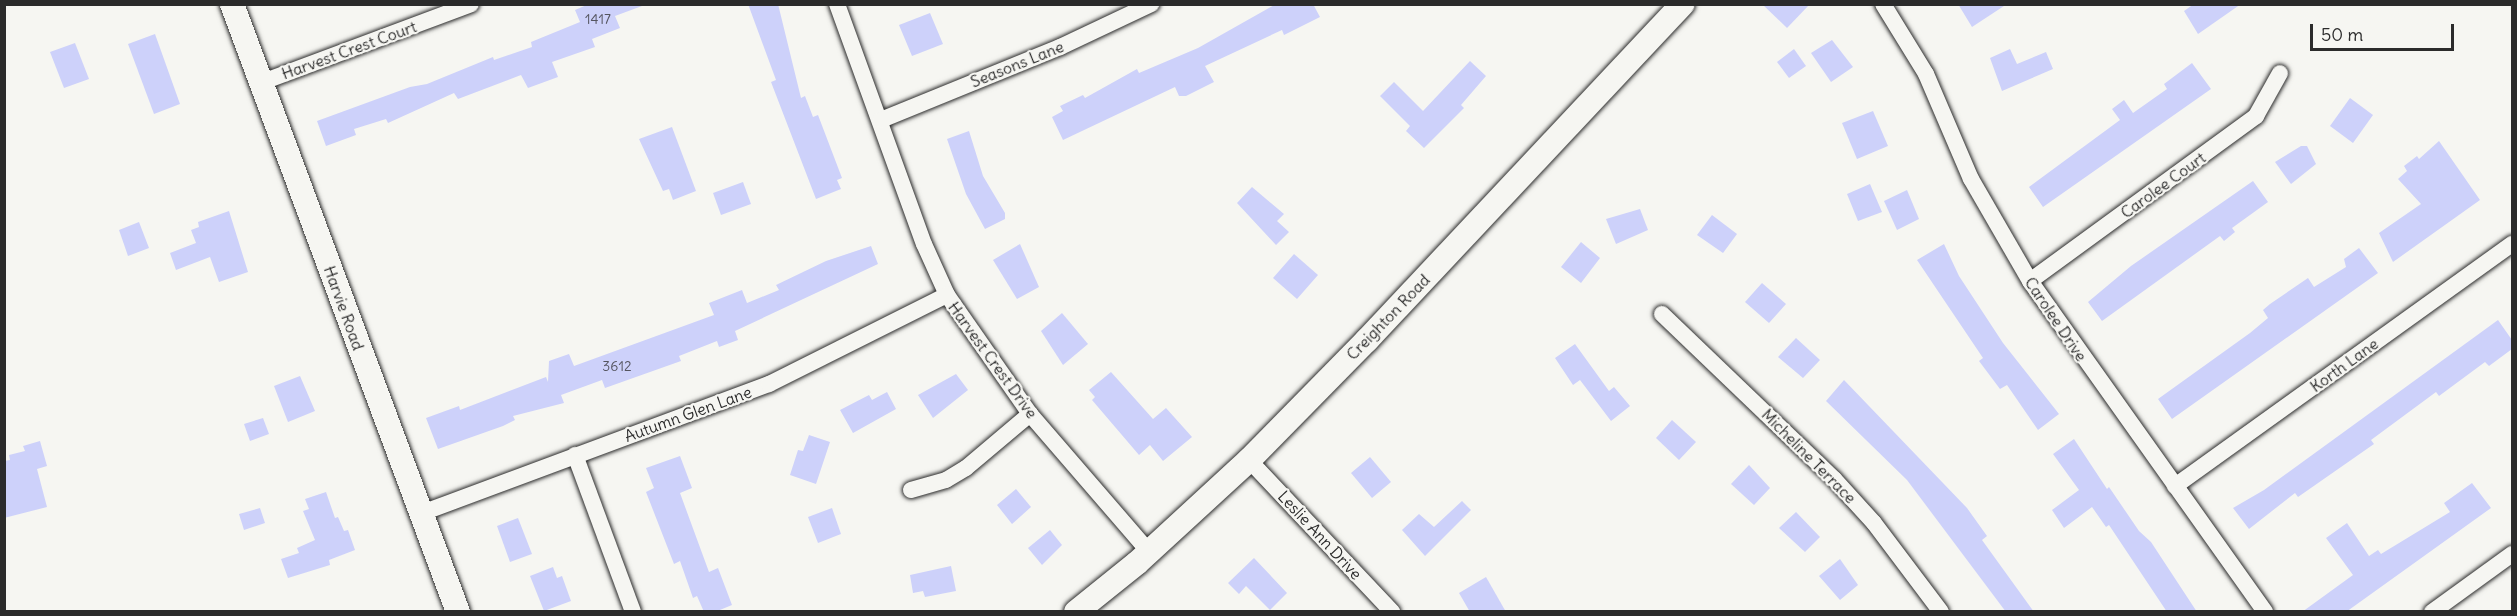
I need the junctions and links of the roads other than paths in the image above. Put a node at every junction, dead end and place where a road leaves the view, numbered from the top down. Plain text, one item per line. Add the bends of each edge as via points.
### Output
1 (231, 4) edge
2 (471, 4) edge
3 (837, 4) edge
4 (1151, 4) edge
5 (1682, 4) edge
6 (1883, 4) edge
7 (2280, 73) dead end
8 (260, 83) junction
9 (881, 120) junction
10 (2512, 244) edge
11 (2030, 281) junction
12 (946, 295) junction
13 (1662, 314) dead end
14 (1030, 414) junction
15 (575, 455) junction
16 (1249, 460) junction
17 (2175, 486) junction
18 (912, 490) dead end
19 (422, 513) junction
20 (1149, 552) junction
21 (2512, 554) edge
22 (458, 612) edge
23 (633, 612) edge
24 (1076, 612) edge
25 (1392, 612) edge
26 (1941, 612) edge
27 (2265, 612) edge
28 (2432, 612) edge

1 - 8 main road, Harvie Road
2 - 8 street, Harvest Crest Court
3 - 9 street, Harvest Crest Drive
4 - 9 street, Seasons Lane via 1060,47
5 - 16 main road, Creighton Road
6 - 11 street, Carolee Drive via 1921,66 1976,188
7 - 11 street, Carolee Court via 2256,116
8 - 19 main road, Harvie Road
9 - 12 street, Harvest Crest Drive
10 - 17 street, Korth Lane
11 - 17 street, Carolee Drive
12 - 14 street, Harvest Crest Drive
12 - 15 street, Autumn Glen Lane via 769,384
13 - 26 street, Micheline Terrace via 1834,479 1874,522
14 - 18 street via 966,468 946,480
14 - 20 street, Harvest Crest Drive
15 - 19 street, Autumn Glen Lane
15 - 23 street
16 - 20 main road, Creighton Road
16 - 25 street, Leslie Ann Drive
17 - 27 street, Carolee Drive
19 - 22 main road, Harvie Road
20 - 24 main road, Creighton Road
21 - 28 street

